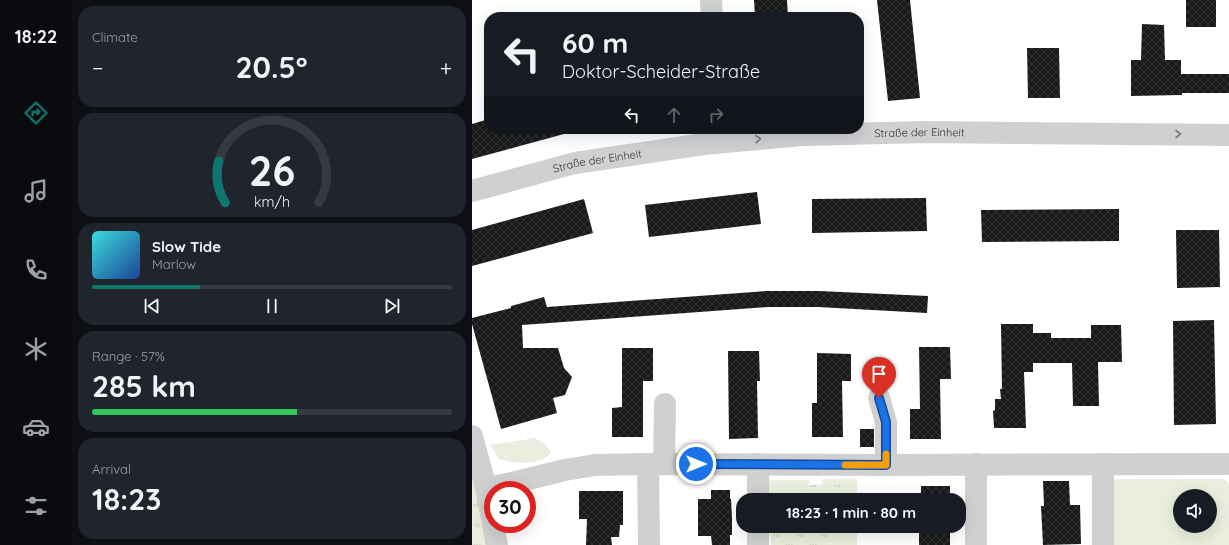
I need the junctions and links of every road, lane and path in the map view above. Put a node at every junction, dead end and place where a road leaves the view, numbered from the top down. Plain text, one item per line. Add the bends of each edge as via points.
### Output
1 (711, 0) edge
2 (712, 12) edge
3 (850, 134) edge
4 (864, 134) edge
5 (1229, 135) edge
6 (719, 136) edge
7 (472, 191) edge
8 (879, 398) dead end
9 (665, 404) dead end
10 (472, 436) edge
11 (656, 464) junction
12 (758, 464) junction
13 (976, 464) junction
14 (1103, 464) junction
15 (1229, 464) edge
16 (886, 465) junction
17 (484, 481) edge
18 (520, 481) edge
19 (758, 493) edge
20 (495, 533) edge
21 (758, 533) edge
22 (497, 545) edge
23 (648, 545) edge
24 (758, 545) edge
25 (976, 545) edge
26 (1103, 545) edge

1 - 2 street
6 -> 3 street, Straße der Einheit
4 -> 5 street, Straße der Einheit
6 - 7 street, Straße der Einheit via 575,163
8 - 16 street via 886,422
9 - 11 street
10 - 17 street
11 - 12 street
11 - 18 street via 588,467
11 - 23 street
12 - 16 street
12 - 19 street
13 - 14 street
13 - 16 street
13 - 25 street
14 - 15 street
14 - 26 street
20 - 22 street
21 - 24 street

